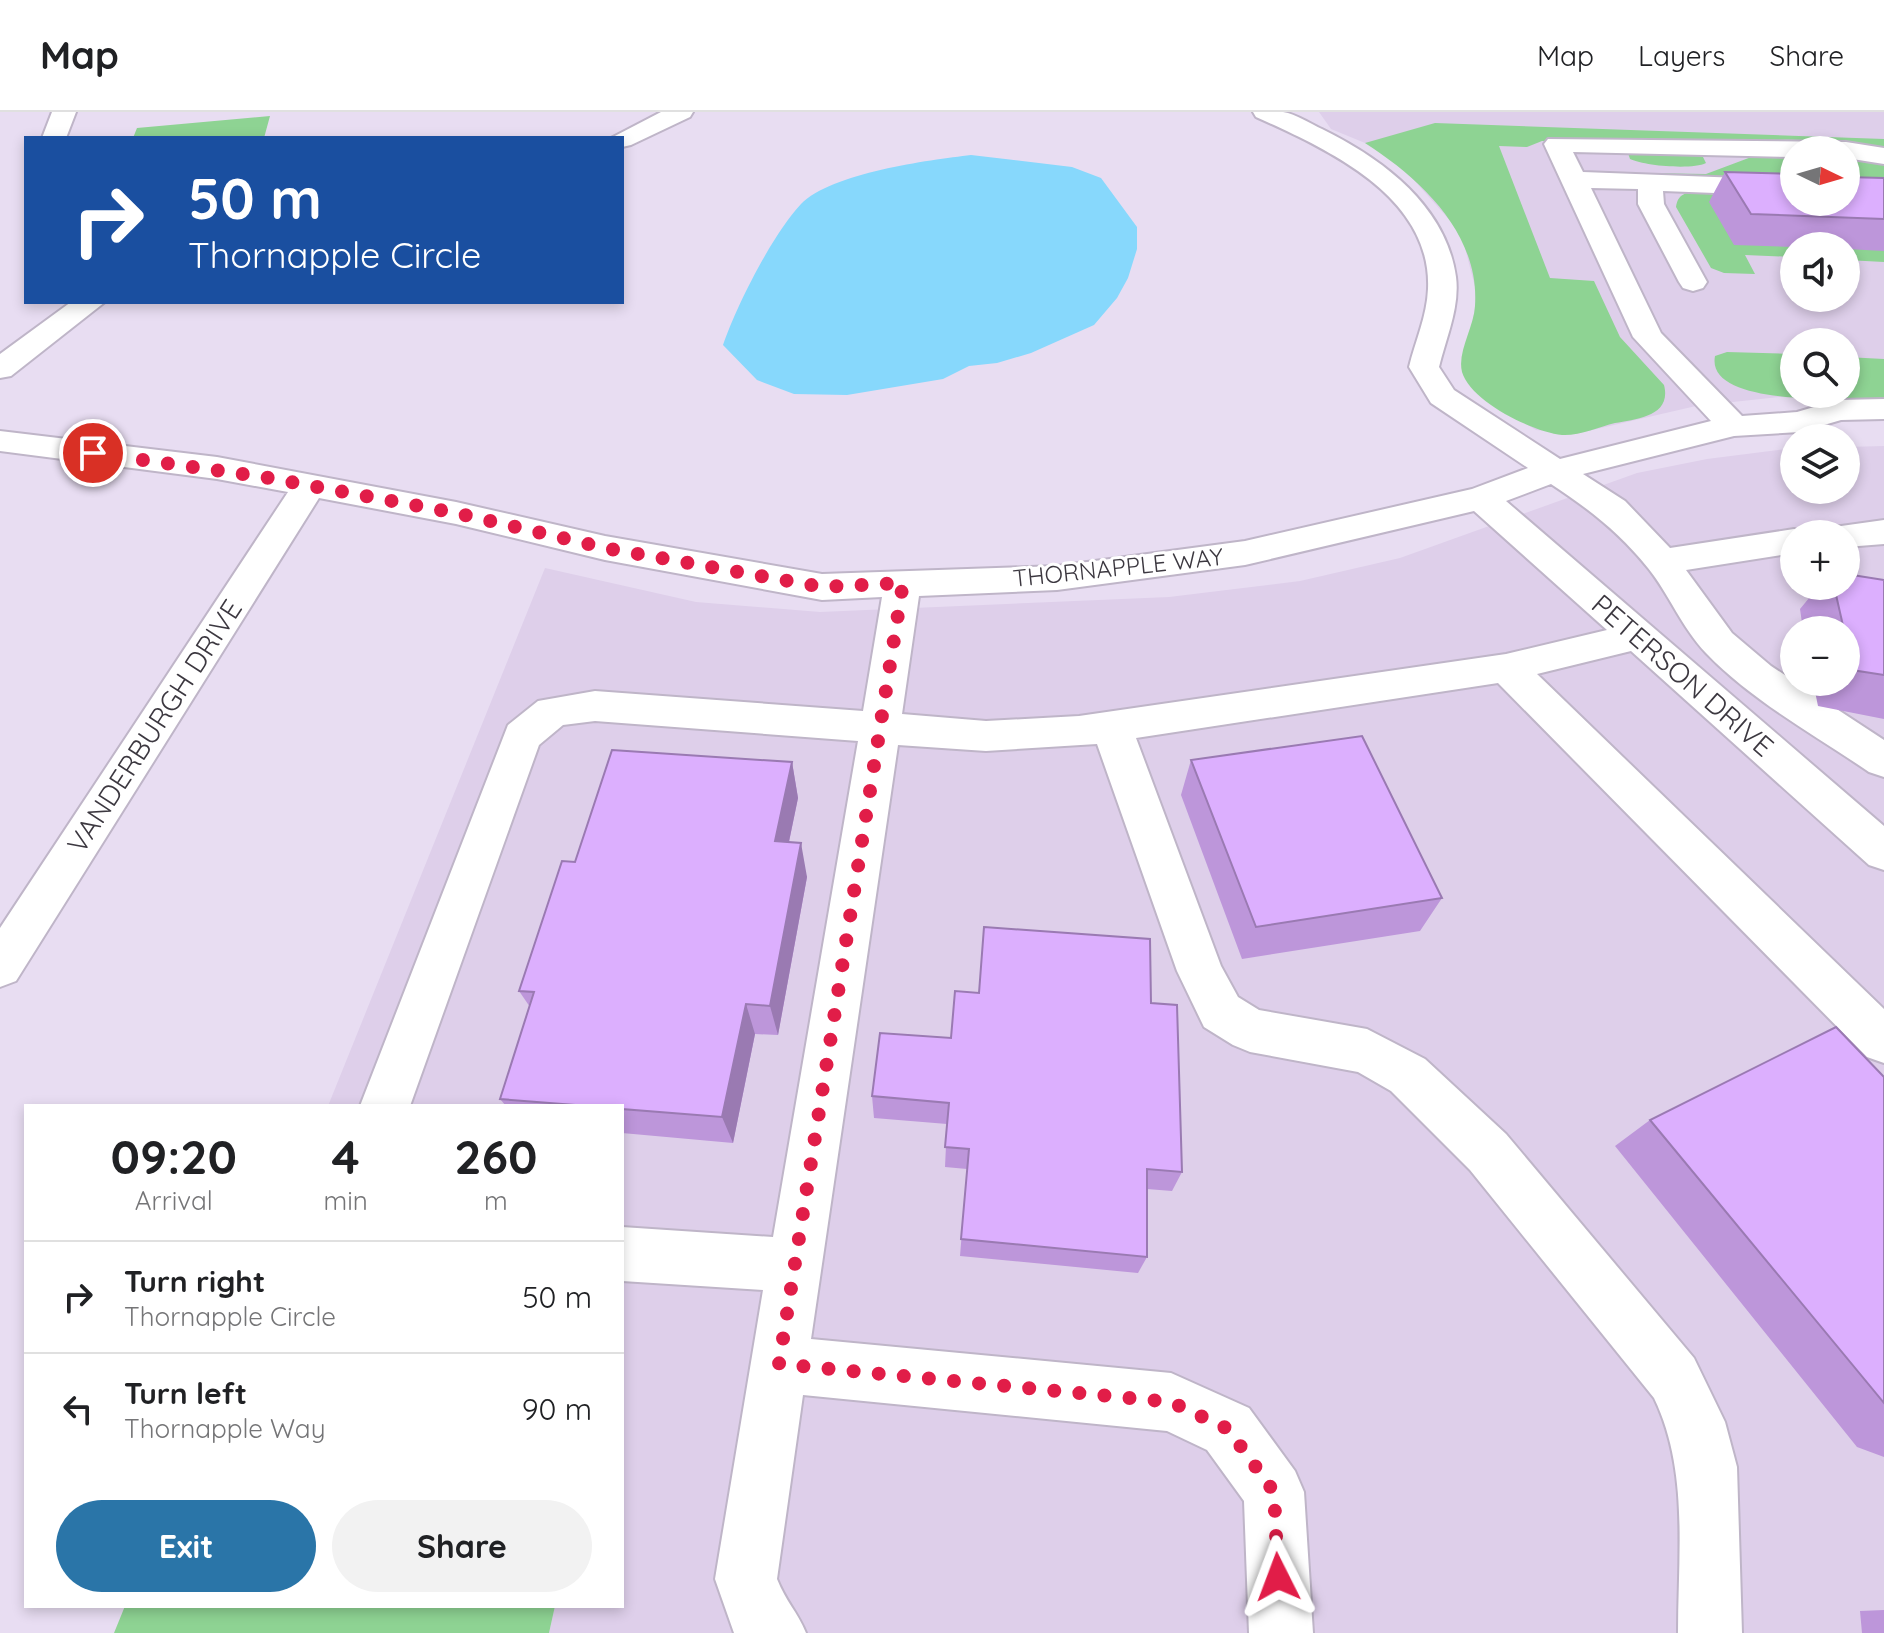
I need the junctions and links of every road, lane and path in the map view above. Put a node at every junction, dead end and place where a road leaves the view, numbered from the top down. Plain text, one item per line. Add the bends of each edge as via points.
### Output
1 (64, 112) edge
2 (681, 112) edge
3 (1282, 114) edge
4 (55, 136) edge
5 (624, 139) edge
6 (1780, 148) edge
7 (1860, 152) edge
8 (1884, 156) edge
9 (1565, 162) junction
10 (1656, 182) junction
11 (1780, 187) edge
12 (1693, 282) dead end
13 (87, 304) edge
14 (0, 369) edge
15 (1884, 409) edge
16 (1800, 422) junction
17 (1734, 426) junction
18 (1884, 439) edge
19 (0, 441) edge
20 (1553, 471) junction
21 (309, 487) junction
22 (1481, 498) junction
23 (1884, 532) edge
24 (1860, 534) edge
25 (1780, 543) edge
26 (1662, 561) junction
27 (903, 583) junction
28 (1638, 636) junction
29 (1506, 668) junction
30 (1111, 726) junction
31 (881, 728) junction
32 (1884, 761) edge
33 (1884, 852) edge
34 (0, 967) edge
35 (1884, 1041) edge
36 (386, 1104) edge
37 (624, 1254) edge
38 (794, 1265) junction
39 (779, 1364) junction
40 (774, 1633) edge
41 (1281, 1633) edge
42 (1710, 1633) edge

1 - 4 street
2 - 5 street
3 - 20 street via 1348,151 1396,190 1417,216 1433,242 1442,276 1441,310 1424,367 1442,396
6 - 9 street via 1739,150 1702,169
7 - 8 street
9 - 10 street
9 - 17 street via 1648,337
10 - 11 street
10 - 12 street via 1651,204
13 - 14 street
15 - 16 street, THORNAPPLE WAY via 1838,410
16 - 17 street, THORNAPPLE WAY
16 - 18 street, THORNAPPLE WAY
17 - 20 street, THORNAPPLE WAY
19 - 21 street, THORNAPPLE WAY via 217,468
20 - 22 street, THORNAPPLE WAY
20 - 26 street via 1613,509
21 - 27 street, THORNAPPLE WAY via 822,587
21 - 34 street, VANDERBURGH DRIVE
22 - 27 street, THORNAPPLE WAY via 1245,553 1057,578
22 - 28 street, PETERSON DRIVE
23 - 24 street
25 - 26 street
26 - 32 street via 1719,643 1757,676
27 - 31 street
28 - 29 street
28 - 33 street, PETERSON DRIVE
29 - 30 street
29 - 35 street
30 - 31 street via 986,736
30 - 42 street via 1200,971 1221,1012 1250,1030 1367,1051 1408,1075 1488,1152 1674,1378 1696,1422 1707,1467
31 - 36 street via 595,706 552,712 522,736
31 - 38 street
37 - 38 street
38 - 39 street
39 - 40 street via 746,1579 763,1626
39 - 41 street via 1171,1402 1228,1429 1274,1492

